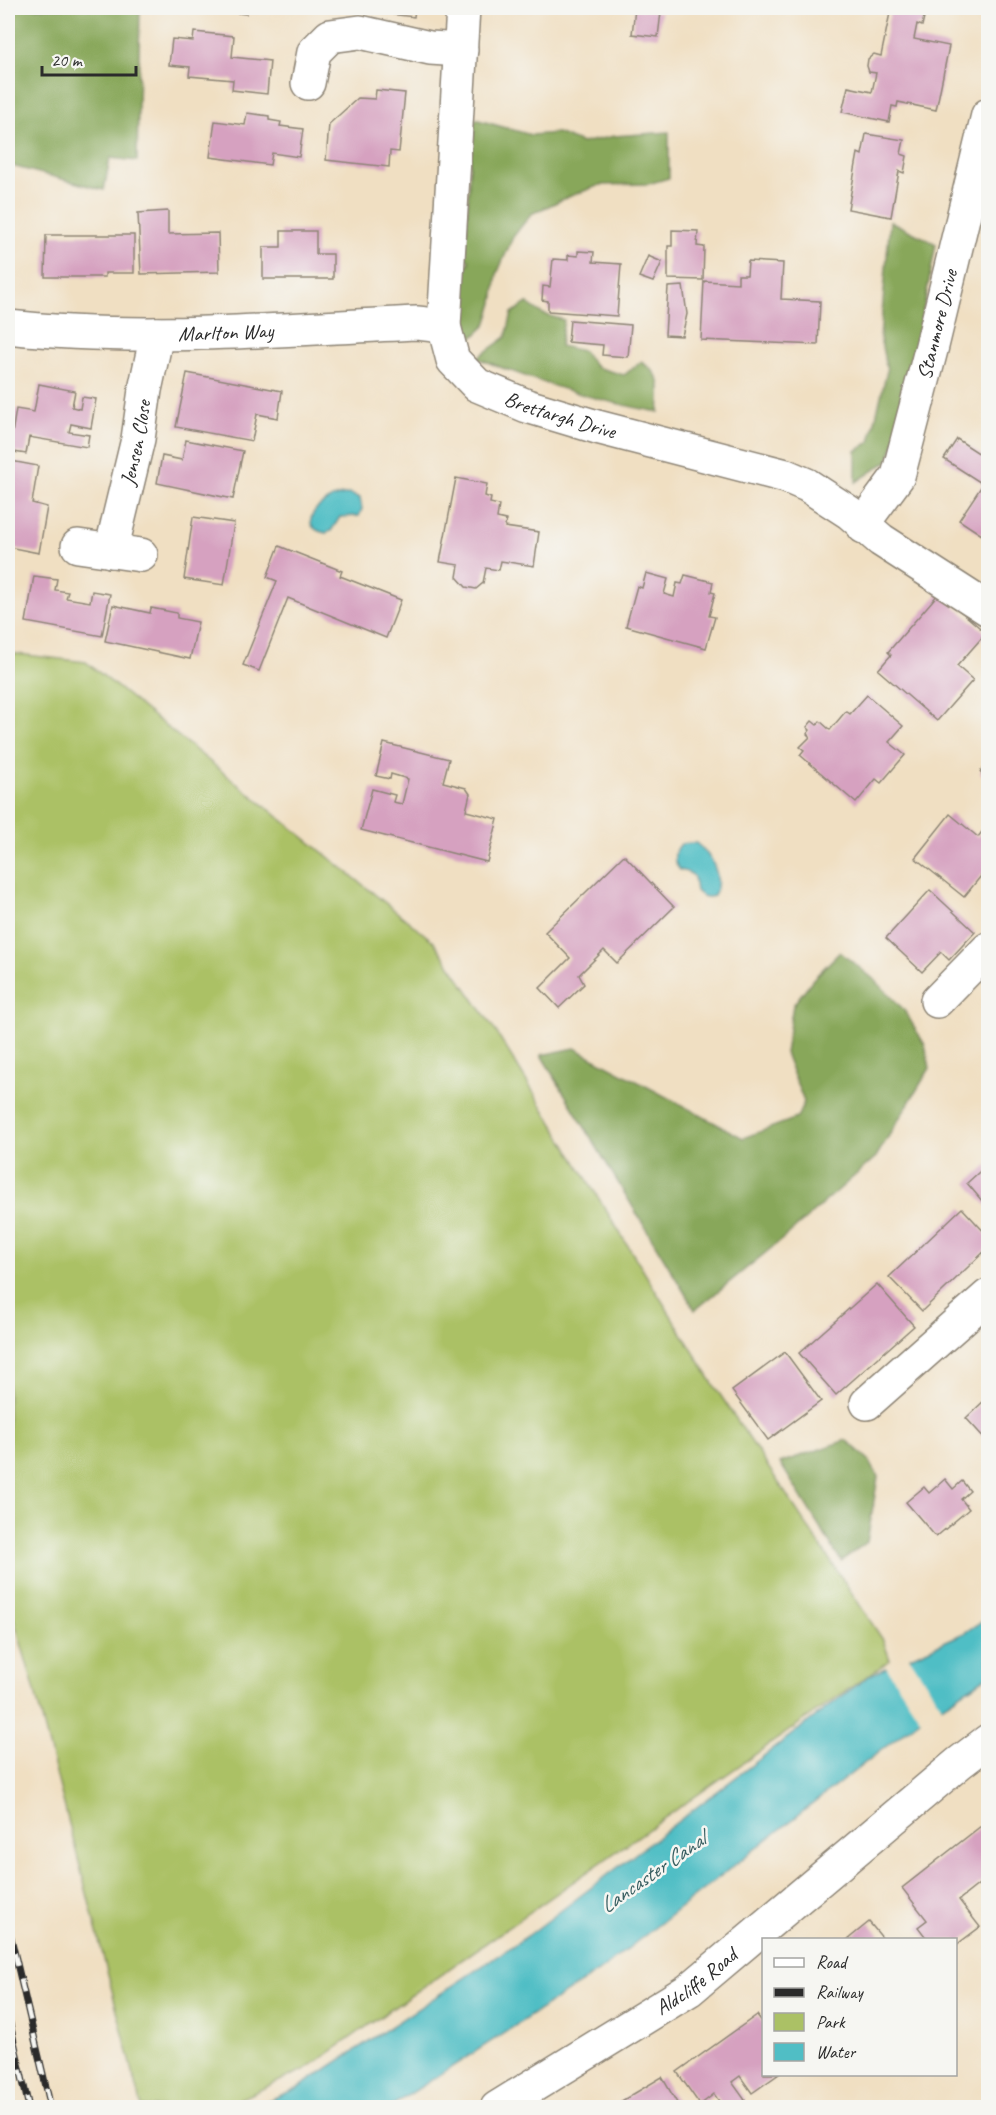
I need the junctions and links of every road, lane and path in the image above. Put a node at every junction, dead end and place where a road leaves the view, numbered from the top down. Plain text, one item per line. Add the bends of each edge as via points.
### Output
1 (463, 8) edge
2 (461, 50) junction
3 (308, 83) dead end
4 (988, 115) edge
5 (444, 326) junction
6 (8, 327) edge
7 (158, 334) junction
8 (864, 527) junction
9 (78, 546) dead end
10 (988, 609) edge
11 (988, 949) edge
12 (937, 1001) dead end
13 (988, 1296) edge
14 (867, 1402) dead end
15 (988, 1741) edge
16 (497, 2108) edge

1 - 2 street, Brettargh Drive
2 - 3 street via 430,48 360,32 330,36 314,51
2 - 5 street, Brettargh Drive
4 - 8 street, Stanmore Drive via 898,476
5 - 7 street, Marlton Way via 417,323
5 - 8 street, Brettargh Drive via 453,360 477,385 527,406 597,427 786,476 842,507
6 - 7 street, Marlton Way
7 - 9 street, Jensen Close via 145,390 126,553
8 - 10 street, Brettargh Drive
11 - 12 street
13 - 14 street
15 - 16 street, Aldcliffe Road via 689,1990

